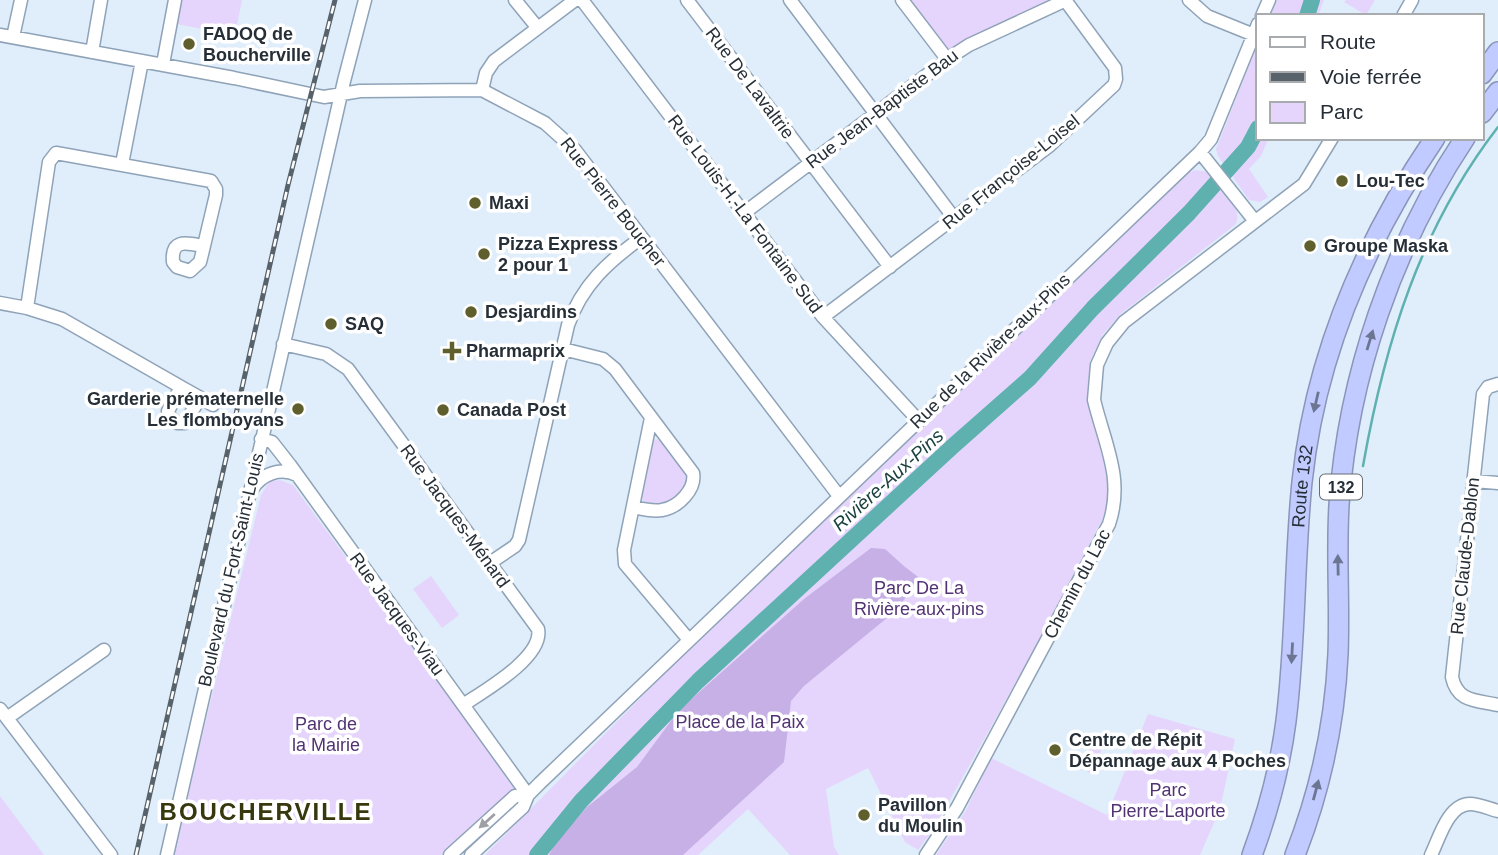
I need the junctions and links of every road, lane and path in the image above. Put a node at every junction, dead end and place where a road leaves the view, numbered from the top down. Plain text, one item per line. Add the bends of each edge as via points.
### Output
1 (21, 0) edge
2 (101, 0) edge
3 (175, 0) edge
4 (365, 0) edge
5 (516, 0) edge
6 (575, 0) edge
7 (582, 0) edge
8 (687, 0) edge
9 (790, 0) edge
10 (902, 0) edge
11 (1065, 0) edge
12 (1189, 0) edge
13 (537, 27) junction
14 (1256, 30) edge
15 (6, 36) edge
16 (92, 52) junction
17 (1498, 52) edge
18 (947, 59) junction
19 (142, 61) junction
20 (163, 64) junction
21 (1484, 71) edge
22 (482, 90) junction
23 (1498, 92) edge
24 (341, 94) junction
25 (1484, 110) edge
26 (875, 113) junction
27 (1331, 140) edge
28 (1434, 140) edge
29 (1464, 140) edge
30 (1200, 152) junction
31 (811, 163) junction
32 (122, 164) junction
33 (744, 212) junction
34 (954, 218) junction
35 (1254, 220) junction
36 (641, 238) junction
37 (204, 246) dead end
38 (890, 267) junction
39 (0, 303) edge
40 (27, 308) junction
41 (823, 317) junction
42 (283, 344) junction
43 (562, 349) junction
44 (1498, 384) edge
45 (181, 387) junction
46 (200, 398) junction
47 (213, 405) dead end
48 (651, 418) junction
49 (918, 420) junction
50 (261, 439) junction
51 (297, 475) junction
52 (1474, 481) junction
53 (1498, 483) edge
54 (249, 495) junction
55 (839, 496) junction
56 (633, 507) junction
57 (490, 563) junction
58 (689, 640) junction
59 (104, 650) dead end
60 (463, 705) junction
61 (1498, 705) edge
62 (3, 713) edge
63 (528, 795) junction
64 (1498, 811) edge
65 (111, 855) edge
66 (167, 855) edge
67 (450, 855) edge
68 (471, 855) edge
69 (926, 855) edge
70 (1252, 855) edge
71 (1295, 855) edge
72 (1431, 855) edge

1 - 15 street
2 - 16 street
3 - 20 street
4 - 24 street, Boulevard du Fort-Saint-Louis
5 - 13 street
6 - 13 street
7 - 33 street, Rue Louis-H.-La Fontaine Sud
8 - 31 street, Rue De Lavaltrie
9 - 26 street
10 - 18 street
11 - 18 street, Rue Jean-Baptiste Bau
11 - 34 street, Rue Françoise-Loisel via 1115,68 1114,85 1049,146
12 - 14 street via 1208,16
13 - 22 street via 494,61
14 - 30 street, Rue de la Rivière-aux-Pins via 1211,139
15 - 16 street, Rue Pierre Boucher
16 - 19 street, Rue Pierre Boucher
17 - 21 highway
18 - 26 street, Rue Jean-Baptiste Bau
19 - 20 street, Rue Pierre Boucher
19 - 32 street
20 - 24 street, Rue Pierre Boucher via 324,97
22 - 24 street, Rue Pierre Boucher
22 - 36 street, Rue Pierre Boucher via 545,123 566,141
23 - 25 highway
24 - 42 street, Boulevard du Fort-Saint-Louis
26 - 31 street, Rue Jean-Baptiste Bau
26 - 34 street
27 - 35 street, Chemin du Lac via 1304,184
28 -> 70 highway, Route 132 / 132 via 1360,270 1319,392 1301,498 1286,722 1274,786
71 -> 29 highway, Route 132 / 132 via 1320,774 1334,699 1339,504 1357,390 1399,260
30 - 35 street
30 - 49 street, Rue de la Rivière-aux-Pins
31 - 33 street, Rue Jean-Baptiste Bau
31 - 38 street, Rue De Lavaltrie
32 - 37 street via 206,179 215,185
32 - 40 street via 56,153 49,162
33 - 41 street, Rue Louis-H.-La Fontaine Sud
34 - 38 street, Rue Françoise-Loisel
35 - 69 street, Chemin du Lac via 1132,314 1101,354 1094,400 1116,484 1109,524 945,829
36 - 43 street via 590,282 572,314
36 - 55 street, Rue Pierre Boucher
38 - 41 street, Rue Françoise-Loisel
39 - 40 street
40 - 45 street via 77,327
41 - 49 street, Rue Louis-H.-La Fontaine Sud
42 - 50 street, Boulevard du Fort-Saint-Louis
42 - 57 street, Rue Jacques-Ménard via 326,354 348,369
43 - 48 street via 609,364
43 - 57 street via 519,540
44 - 52 street, Rue Claude-Dablon via 1483,394
45 - 46 street
45 - 46 street via 168,414 177,423 188,420
46 - 47 street
48 - 56 street
48 - 56 street via 694,480 690,492 669,508
49 - 55 street, Rue de la Rivière-aux-Pins
50 - 51 street, Rue Jacques-Viau via 272,442
50 - 54 street, Boulevard du Fort-Saint-Louis
51 - 54 street via 287,471 265,475
51 - 60 street, Rue Jacques-Viau
52 - 53 street
52 - 61 street, Rue Claude-Dablon via 1452,677 1454,689 1462,696
54 - 66 street, Boulevard du Fort-Saint-Louis
55 - 58 street, Rue de la Rivière-aux-Pins
56 - 58 street via 625,564
57 - 60 street, Rue Jacques-Ménard via 540,636 533,650 508,674
58 - 63 street, Rue de la Rivière-aux-Pins
59 - 62 street
60 - 63 street, Rue Jacques-Viau
62 - 65 street
63 -> 67 street, Rue de la Rivière-aux-Pins via 515,796
63 - 68 street, Rue de la Rivière-aux-Pins via 523,807
64 - 72 street via 1460,806 1451,814

